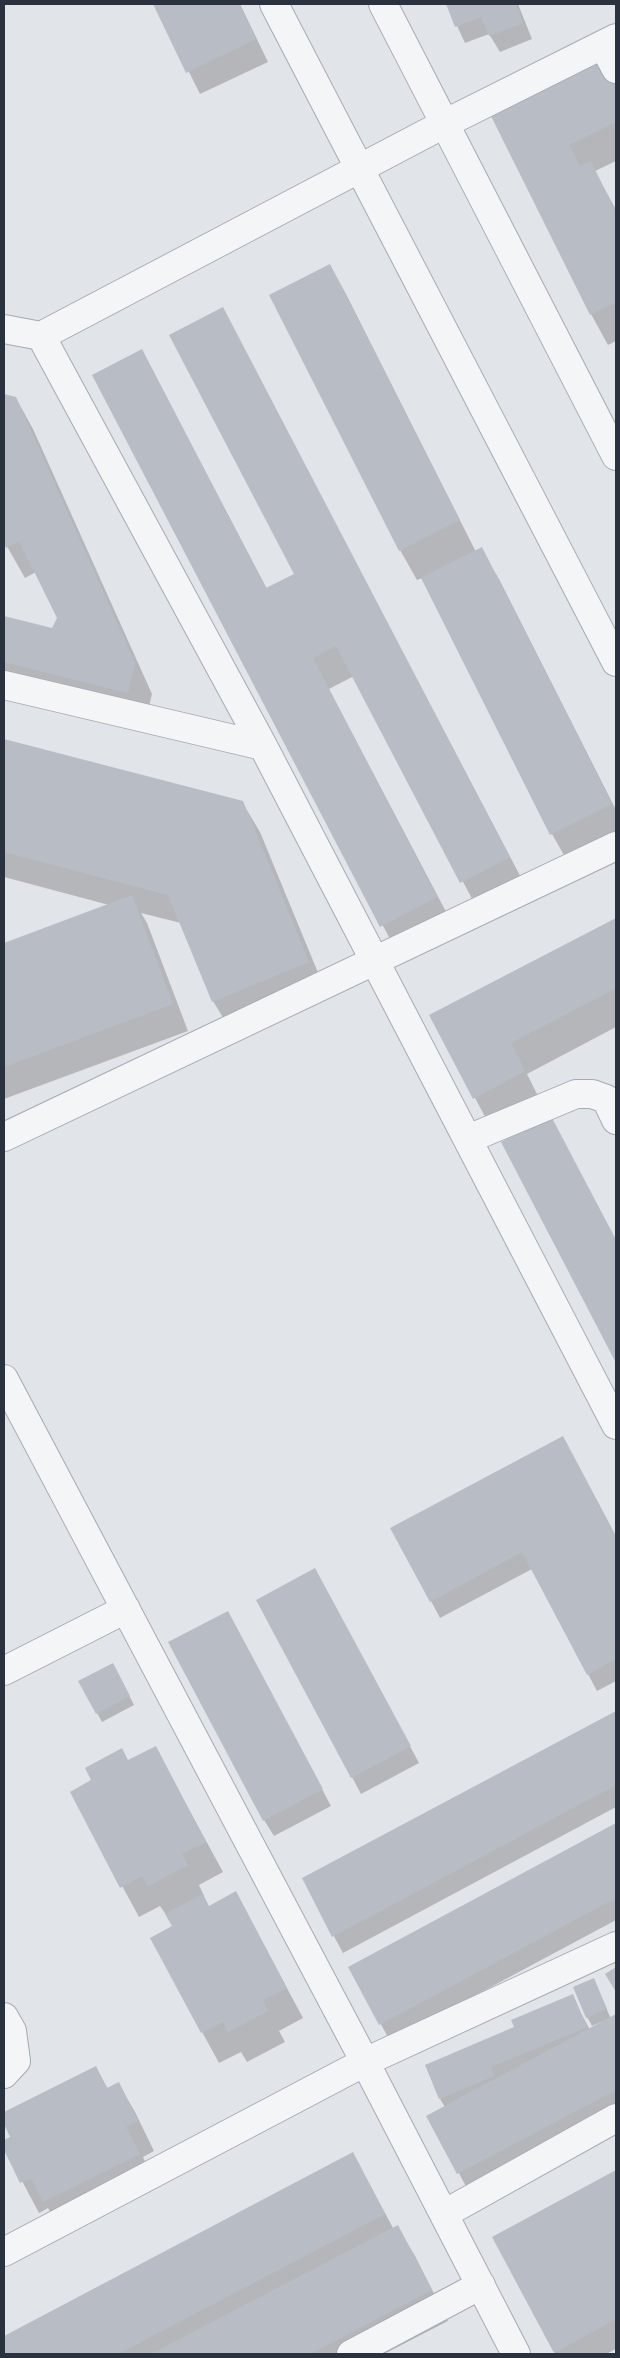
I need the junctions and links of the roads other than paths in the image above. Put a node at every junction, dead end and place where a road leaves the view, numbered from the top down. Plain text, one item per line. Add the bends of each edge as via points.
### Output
1 (274, 4) edge
2 (383, 4) edge
3 (609, 42) edge
4 (616, 69) edge
5 (444, 124) junction
6 (360, 168) junction
7 (4, 330) edge
8 (41, 336) junction
9 (616, 456) edge
10 (616, 662) edge
11 (4, 685) edge
12 (263, 746) junction
13 (616, 846) edge
14 (374, 960) junction
15 (616, 1120) edge
16 (4, 1137) edge
17 (468, 1139) junction
18 (4, 1379) edge
19 (616, 1425) edge
20 (126, 1609) junction
21 (4, 1671) edge
22 (616, 1946) edge
23 (4, 2017) edge
24 (365, 2062) junction
25 (4, 2074) edge
26 (616, 2118) edge
27 (444, 2214) junction
28 (4, 2252) edge
29 (481, 2285) junction
30 (351, 2354) edge
31 (516, 2354) edge

1 - 6 street
2 - 5 street
3 - 4 street
3 - 5 street
5 - 6 street
5 - 9 street
6 - 8 street
6 - 10 street
7 - 8 street
8 - 12 street
11 - 12 street
12 - 14 street
13 - 14 street
14 - 16 street
14 - 17 street
15 - 17 street via 606,1099 592,1094 576,1094
17 - 19 street
18 - 20 street
20 - 21 street
20 - 24 street
22 - 24 street
23 - 25 street via 12,2031 16,2061
24 - 27 street
24 - 28 street
26 - 27 street
27 - 29 street
29 - 30 street
29 - 31 street

